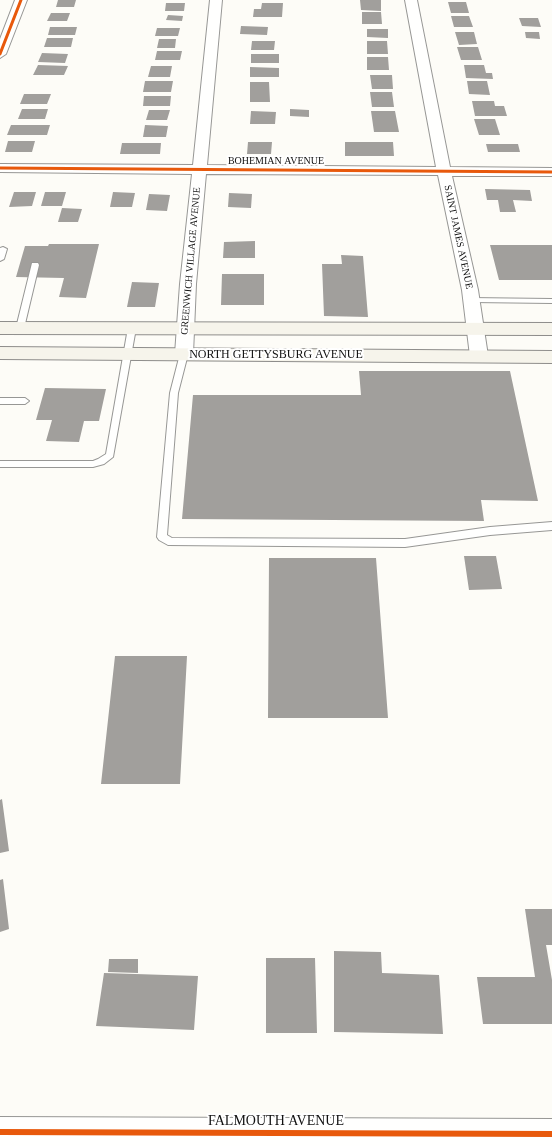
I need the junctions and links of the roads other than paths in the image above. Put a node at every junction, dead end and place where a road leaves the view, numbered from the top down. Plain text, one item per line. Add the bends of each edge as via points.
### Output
1 (21, 0) edge
2 (216, 0) edge
3 (411, 0) edge
4 (0, 54) edge
5 (0, 168) edge
6 (200, 170) junction
7 (444, 171) junction
8 (552, 172) edge
9 (3, 249) dead end
10 (0, 259) edge
11 (35, 265) dead end
12 (472, 300) junction
13 (552, 301) edge
14 (0, 328) edge
15 (20, 328) junction
16 (132, 328) junction
17 (184, 328) junction
18 (477, 329) junction
19 (552, 329) edge
20 (0, 353) edge
21 (128, 354) junction
22 (184, 354) junction
23 (479, 356) junction
24 (552, 357) edge
25 (0, 401) edge
26 (25, 401) dead end
27 (0, 464) edge
28 (552, 526) edge
29 (0, 1132) edge
30 (552, 1134) edge
31 (451, 1140) edge

1 - 4 street
2 - 6 street, GREENWICH VILLAGE AVENUE
3 - 7 street, SAINT JAMES AVENUE
5 - 6 street, BOHEMIAN AVENUE
6 - 7 street, BOHEMIAN AVENUE
6 - 17 street, GREENWICH VILLAGE AVENUE
7 - 8 street, BOHEMIAN AVENUE
7 - 12 street, SAINT JAMES AVENUE
9 - 10 lane
11 - 15 lane
12 - 13 lane
12 - 18 street, SAINT JAMES AVENUE
14 - 15 main road
15 - 16 main road
16 - 17 main road
16 - 21 lane
17 - 18 main road
17 - 22 street, GREENWICH VILLAGE AVENUE
18 - 19 main road
18 - 23 street, SAINT JAMES AVENUE
20 - 21 main road, NORTH GETTYSBURG AVENUE
21 - 22 main road, NORTH GETTYSBURG AVENUE
21 - 27 lane via 110,455 93,464
22 - 23 main road, NORTH GETTYSBURG AVENUE
22 - 28 lane via 174,393 162,537 171,542 405,543 490,531
23 - 24 main road, NORTH GETTYSBURG AVENUE
25 - 26 lane
29 - 31 street, FALMOUTH AVENUE
30 - 31 street, FALMOUTH AVENUE

